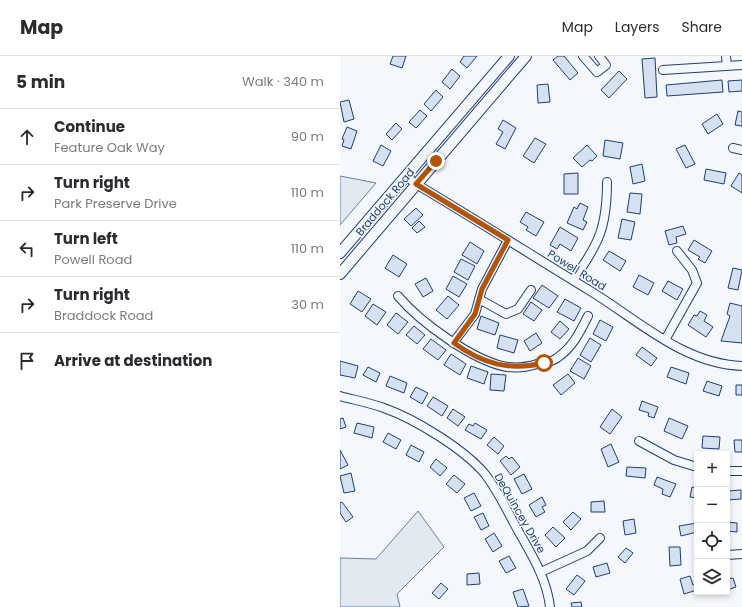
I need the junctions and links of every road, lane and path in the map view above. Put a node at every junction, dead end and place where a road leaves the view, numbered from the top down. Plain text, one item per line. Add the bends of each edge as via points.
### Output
1 (509, 56) edge
2 (526, 56) edge
3 (583, 56) edge
4 (599, 56) edge
5 (726, 56) edge
6 (742, 65) edge
7 (727, 66) junction
8 (663, 70) dead end
9 (733, 148) dead end
10 (742, 150) edge
11 (406, 176) junction
12 (607, 182) dead end
13 (416, 184) junction
14 (508, 240) junction
15 (677, 251) dead end
16 (340, 253) edge
17 (340, 274) edge
18 (572, 280) junction
19 (531, 290) dead end
20 (398, 296) dead end
21 (479, 299) junction
22 (588, 316) dead end
23 (665, 340) junction
24 (454, 343) junction
25 (742, 366) edge
26 (340, 396) edge
27 (639, 441) dead end
28 (694, 466) edge
29 (730, 471) edge
30 (742, 471) edge
31 (600, 538) dead end
32 (742, 554) edge
33 (730, 555) edge
34 (540, 572) junction
35 (550, 607) edge

1 - 11 main road, Braddock Road
2 - 13 main road, Braddock Road
3 - 4 street via 597,72 606,65
5 - 7 street
6 - 7 street
7 - 8 street
9 - 10 street
11 - 13 street, Powell Road
11 - 16 main road, Braddock Road
12 - 18 street via 607,209 600,236
13 - 14 street, Powell Road
13 - 17 main road, Braddock Road
14 - 18 street, Powell Road
14 - 21 street
15 - 23 street via 692,270 697,283
18 - 23 street, Powell Road
19 - 21 street via 518,309 506,314
20 - 24 street via 407,307
21 - 24 street via 475,314
22 - 24 street via 575,341 557,358 531,366 507,367 486,360
23 - 25 street, Powell Road via 707,362
26 - 34 street, DeQuincey Drive via 396,413 467,456 494,488
27 - 28 street via 674,460
29 - 30 street
31 - 34 street via 587,552
32 - 33 street
34 - 35 street, DeQuincey Drive

